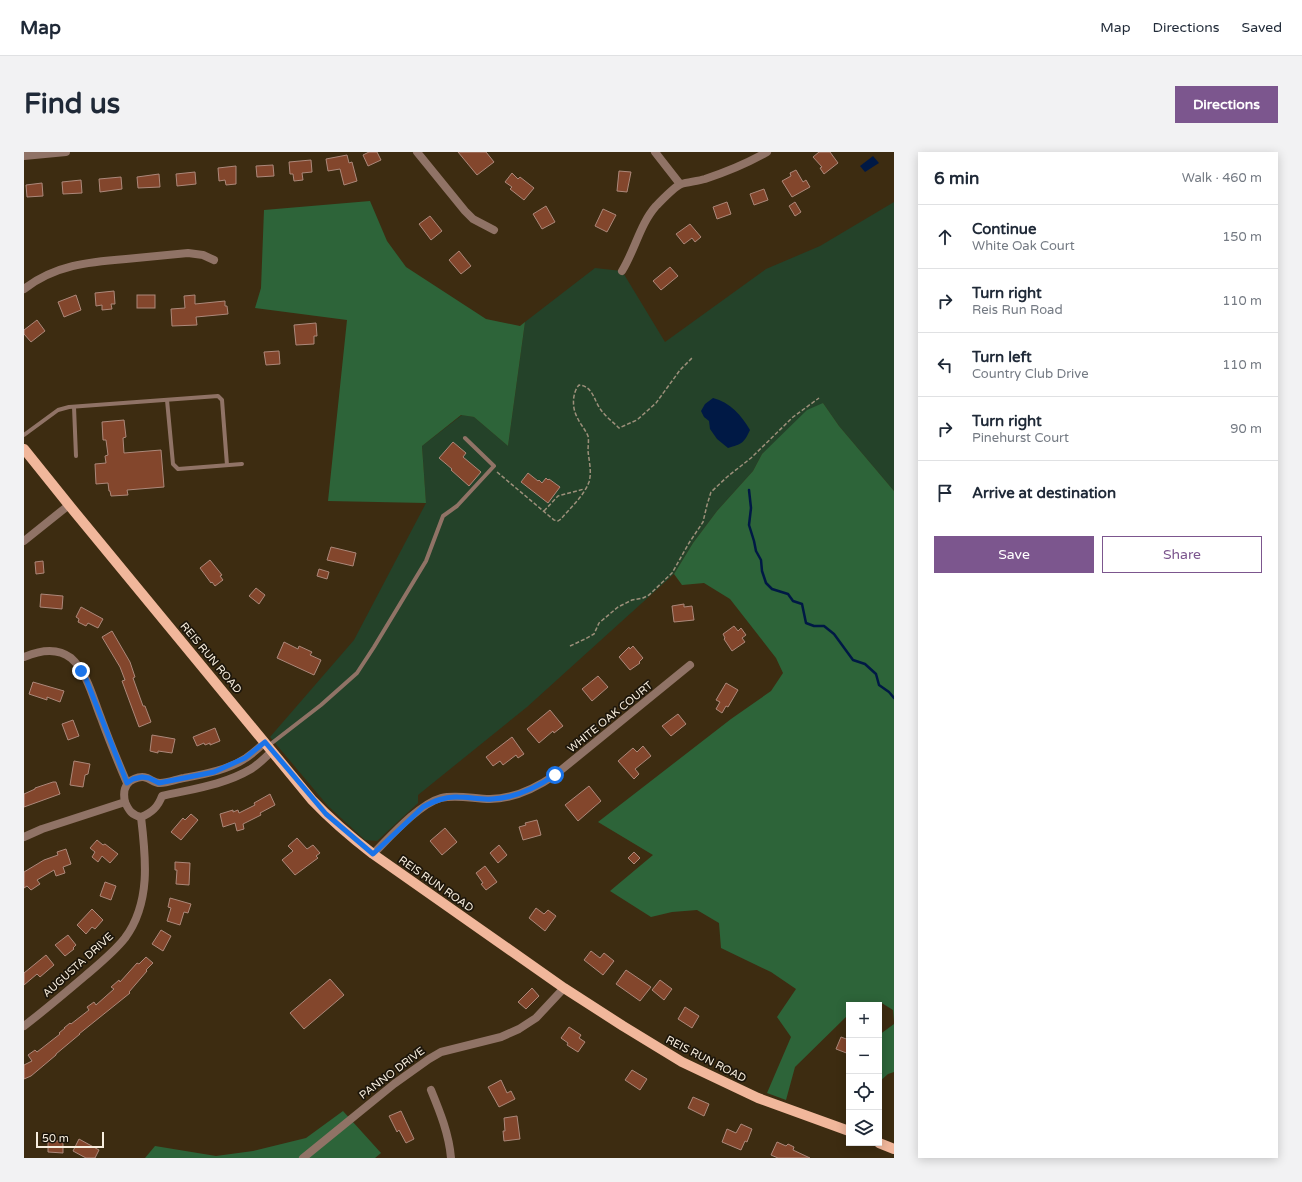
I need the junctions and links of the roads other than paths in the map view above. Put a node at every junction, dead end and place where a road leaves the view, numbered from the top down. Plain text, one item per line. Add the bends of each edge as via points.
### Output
1 (66, 152) edge
2 (417, 152) edge
3 (655, 152) edge
4 (767, 152) edge
5 (24, 156) edge
6 (680, 184) junction
7 (494, 230) dead end
8 (214, 260) dead end
9 (622, 270) dead end
10 (24, 289) edge
11 (167, 400) junction
12 (74, 407) junction
13 (24, 435) edge
14 (465, 438) dead end
15 (24, 449) edge
16 (76, 456) dead end
17 (242, 464) dead end
18 (227, 465) junction
19 (69, 505) junction
20 (24, 541) edge
21 (24, 657) edge
22 (690, 665) dead end
23 (269, 747) junction
24 (127, 783) junction
25 (159, 783) junction
26 (162, 796) junction
27 (125, 802) junction
28 (141, 817) junction
29 (24, 837) edge
30 (373, 854) junction
31 (564, 988) junction
32 (24, 1026) edge
33 (431, 1090) dead end
34 (846, 1130) edge
35 (882, 1144) edge
36 (894, 1150) edge
37 (303, 1158) edge
38 (451, 1158) edge

1 - 5 street
2 - 7 street via 465,211 473,219
3 - 6 street
4 - 6 street via 704,179
6 - 9 street via 650,214
8 - 10 street via 188,253 93,262 51,272
11 - 12 lane
11 - 18 lane via 173,464 178,469
11 - 18 lane via 218,396 222,400
12 - 13 lane via 58,410
12 - 16 lane
14 - 23 lane via 494,466 457,506 443,516 426,561 357,673
15 - 19 main road, REIS RUN ROAD
17 - 18 lane
19 - 20 street
19 - 23 main road, REIS RUN ROAD
21 - 24 street via 50,651 70,658 76,664 86,679
22 - 30 street, WHITE OAK COURT via 542,784 505,798 457,796 429,803
23 - 25 street via 214,772
23 - 26 street via 251,769 239,775 216,784
23 - 30 main road, REIS RUN ROAD via 326,814
24 - 25 street via 142,777
24 - 27 street
25 - 26 street
26 - 28 street via 154,811
27 - 28 street via 134,815
27 - 29 street
28 - 32 street, AUGUSTA DRIVE via 145,877 143,896 134,922 114,950
30 - 31 main road, REIS RUN ROAD
31 - 34 main road, REIS RUN ROAD via 682,1062 758,1098
31 - 37 street, PANNO DRIVE via 536,1018 519,1029 441,1052 429,1059
33 - 38 street via 447,1134
35 - 36 main road

